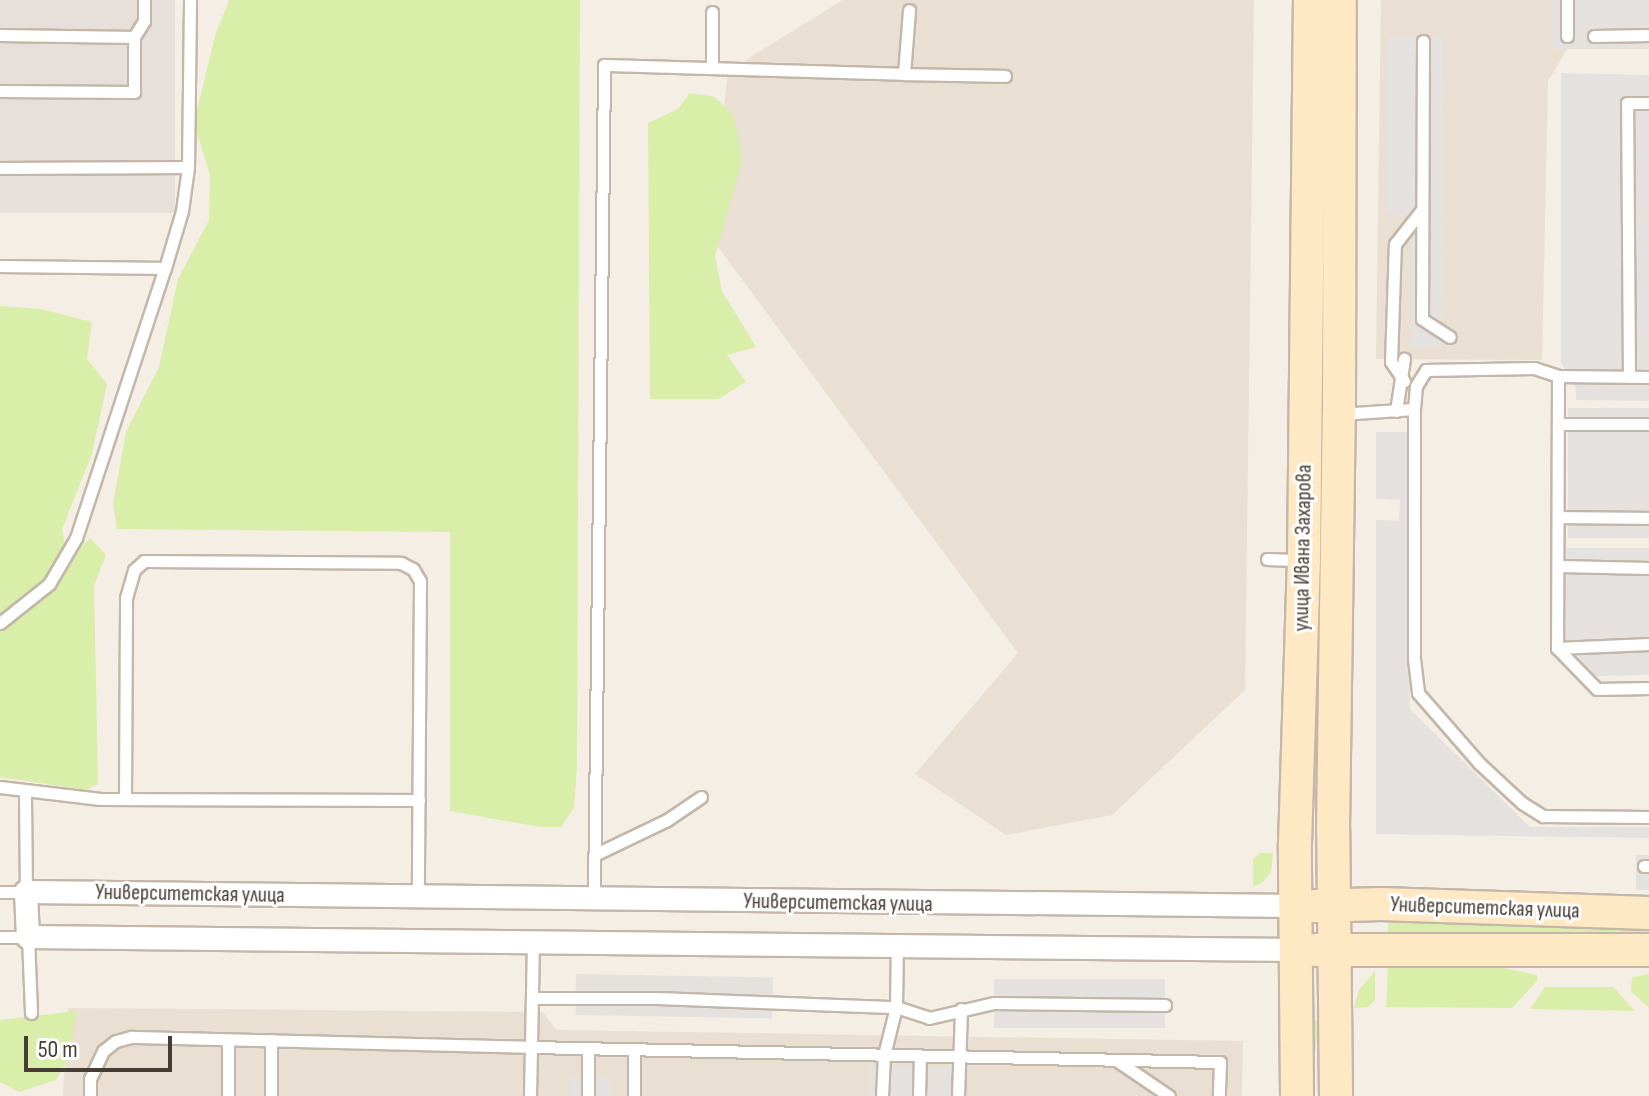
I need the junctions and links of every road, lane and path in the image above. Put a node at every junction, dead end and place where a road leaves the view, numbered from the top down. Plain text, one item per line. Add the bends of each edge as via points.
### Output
1 (144, 0) edge
2 (190, 0) edge
3 (1310, 0) edge
4 (1340, 0) edge
5 (1567, 0) edge
6 (909, 10) dead end
7 (712, 12) dead end
8 (0, 35) edge
9 (1649, 35) edge
10 (1567, 36) dead end
11 (1594, 36) dead end
12 (134, 37) junction
13 (1423, 41) dead end
14 (712, 68) junction
15 (904, 74) junction
16 (1005, 76) dead end
17 (0, 91) edge
18 (1649, 103) edge
19 (188, 167) junction
20 (0, 168) edge
21 (1421, 211) junction
22 (0, 266) edge
23 (165, 268) junction
24 (1450, 337) dead end
25 (1404, 359) dead end
26 (1558, 376) junction
27 (1629, 377) junction
28 (1649, 377) edge
29 (1404, 381) junction
30 (1414, 409) junction
31 (1396, 411) junction
32 (1339, 414) junction
33 (1558, 424) junction
34 (1649, 424) edge
35 (1558, 517) junction
36 (1649, 518) edge
37 (1267, 559) dead end
38 (1304, 560) junction
39 (1558, 566) junction
40 (1649, 568) edge
41 (0, 623) edge
42 (1649, 644) edge
43 (1557, 648) junction
44 (1649, 688) edge
45 (0, 787) edge
46 (25, 792) junction
47 (701, 797) dead end
48 (125, 798) junction
49 (419, 800) junction
50 (1649, 817) edge
51 (594, 855) junction
52 (0, 892) edge
53 (26, 892) junction
54 (418, 897) junction
55 (594, 900) junction
56 (1296, 906) junction
57 (1334, 906) junction
58 (1649, 913) edge
59 (0, 937) edge
60 (28, 937) junction
61 (533, 941) junction
62 (897, 944) junction
63 (1297, 950) junction
64 (1335, 950) junction
65 (1649, 950) edge
66 (532, 998) junction
67 (1165, 1005) dead end
68 (896, 1007) junction
69 (961, 1009) junction
70 (31, 1013) dead end
71 (271, 1040) junction
72 (228, 1041) junction
73 (531, 1047) junction
74 (588, 1049) junction
75 (634, 1050) junction
76 (884, 1055) junction
77 (920, 1056) junction
78 (959, 1057) junction
79 (1115, 1060) junction
80 (90, 1096) edge
81 (228, 1096) edge
82 (271, 1096) edge
83 (530, 1096) edge
84 (588, 1096) edge
85 (634, 1096) edge
86 (882, 1096) edge
87 (919, 1096) edge
88 (958, 1096) edge
89 (1169, 1096) edge
90 (1219, 1096) edge
91 (1297, 1096) edge
92 (1336, 1096) edge

1 - 12 lane via 144,21
2 - 19 lane
3 - 38 main road, улица Ивана Захарова
4 - 32 main road, улица Ивана Захарова
5 - 10 lane
6 - 15 lane
7 - 14 lane
8 - 12 lane
9 - 11 lane
12 - 17 lane via 134,92
13 - 21 lane
14 - 15 lane
14 - 51 lane via 604,65
15 - 16 lane
18 - 27 lane via 1627,103
19 - 20 lane
19 - 23 lane
21 - 24 lane via 1422,319
21 - 29 lane via 1395,244 1391,362
22 - 23 lane
23 - 41 lane via 76,538 49,584
25 - 29 lane
26 - 27 lane
26 - 30 lane via 1534,368 1426,370 1416,386
26 - 33 lane
27 - 28 lane
29 - 31 lane
30 - 31 lane
30 - 50 lane via 1418,693 1480,764 1543,816
31 - 32 lane
32 - 57 main road, улица Ивана Захарова
33 - 34 lane
33 - 35 lane
35 - 36 lane
35 - 39 lane
37 - 38 lane
38 - 56 main road, улица Ивана Захарова
39 - 40 lane
39 - 43 lane
42 - 43 lane
43 - 44 lane via 1597,689
45 - 46 lane
46 - 48 lane
46 - 53 lane
47 - 51 lane via 667,820
48 - 49 lane
48 - 49 lane via 126,598 134,570 157,558 387,561 413,569 420,581
49 - 54 lane
51 - 55 lane
52 - 53 lane
53 - 54 street, Университетская улица
53 - 60 street
54 - 55 street, Университетская улица
55 - 56 street, Университетская улица
56 - 57 main road, Университетская улица
56 - 63 main road, улица Ивана Захарова
57 - 58 main road, Университетская улица
57 - 64 main road, улица Ивана Захарова
59 - 60 lane
60 - 61 street, Университетская улица
60 - 70 lane
61 - 62 street, Университетская улица
61 - 66 lane
62 - 63 street, Университетская улица
62 - 68 lane
63 - 64 main road, Университетская улица
63 - 91 main road, улица Ивана Захарова
64 - 65 main road, Университетская улица
64 - 92 main road, улица Ивана Захарова
66 - 68 lane
66 - 73 lane
67 - 69 lane via 994,1003
68 - 69 lane via 929,1018
68 - 76 lane
69 - 78 lane
71 - 72 lane
71 - 73 lane
71 - 82 lane
72 - 80 lane via 116,1041 95,1065
72 - 81 lane
73 - 74 lane
73 - 83 lane
74 - 75 lane
74 - 84 lane
75 - 76 lane
75 - 85 lane
76 - 77 lane
76 - 86 lane
77 - 78 lane
77 - 87 lane
78 - 79 lane
78 - 88 lane
79 - 89 lane
79 - 90 lane via 1220,1062

